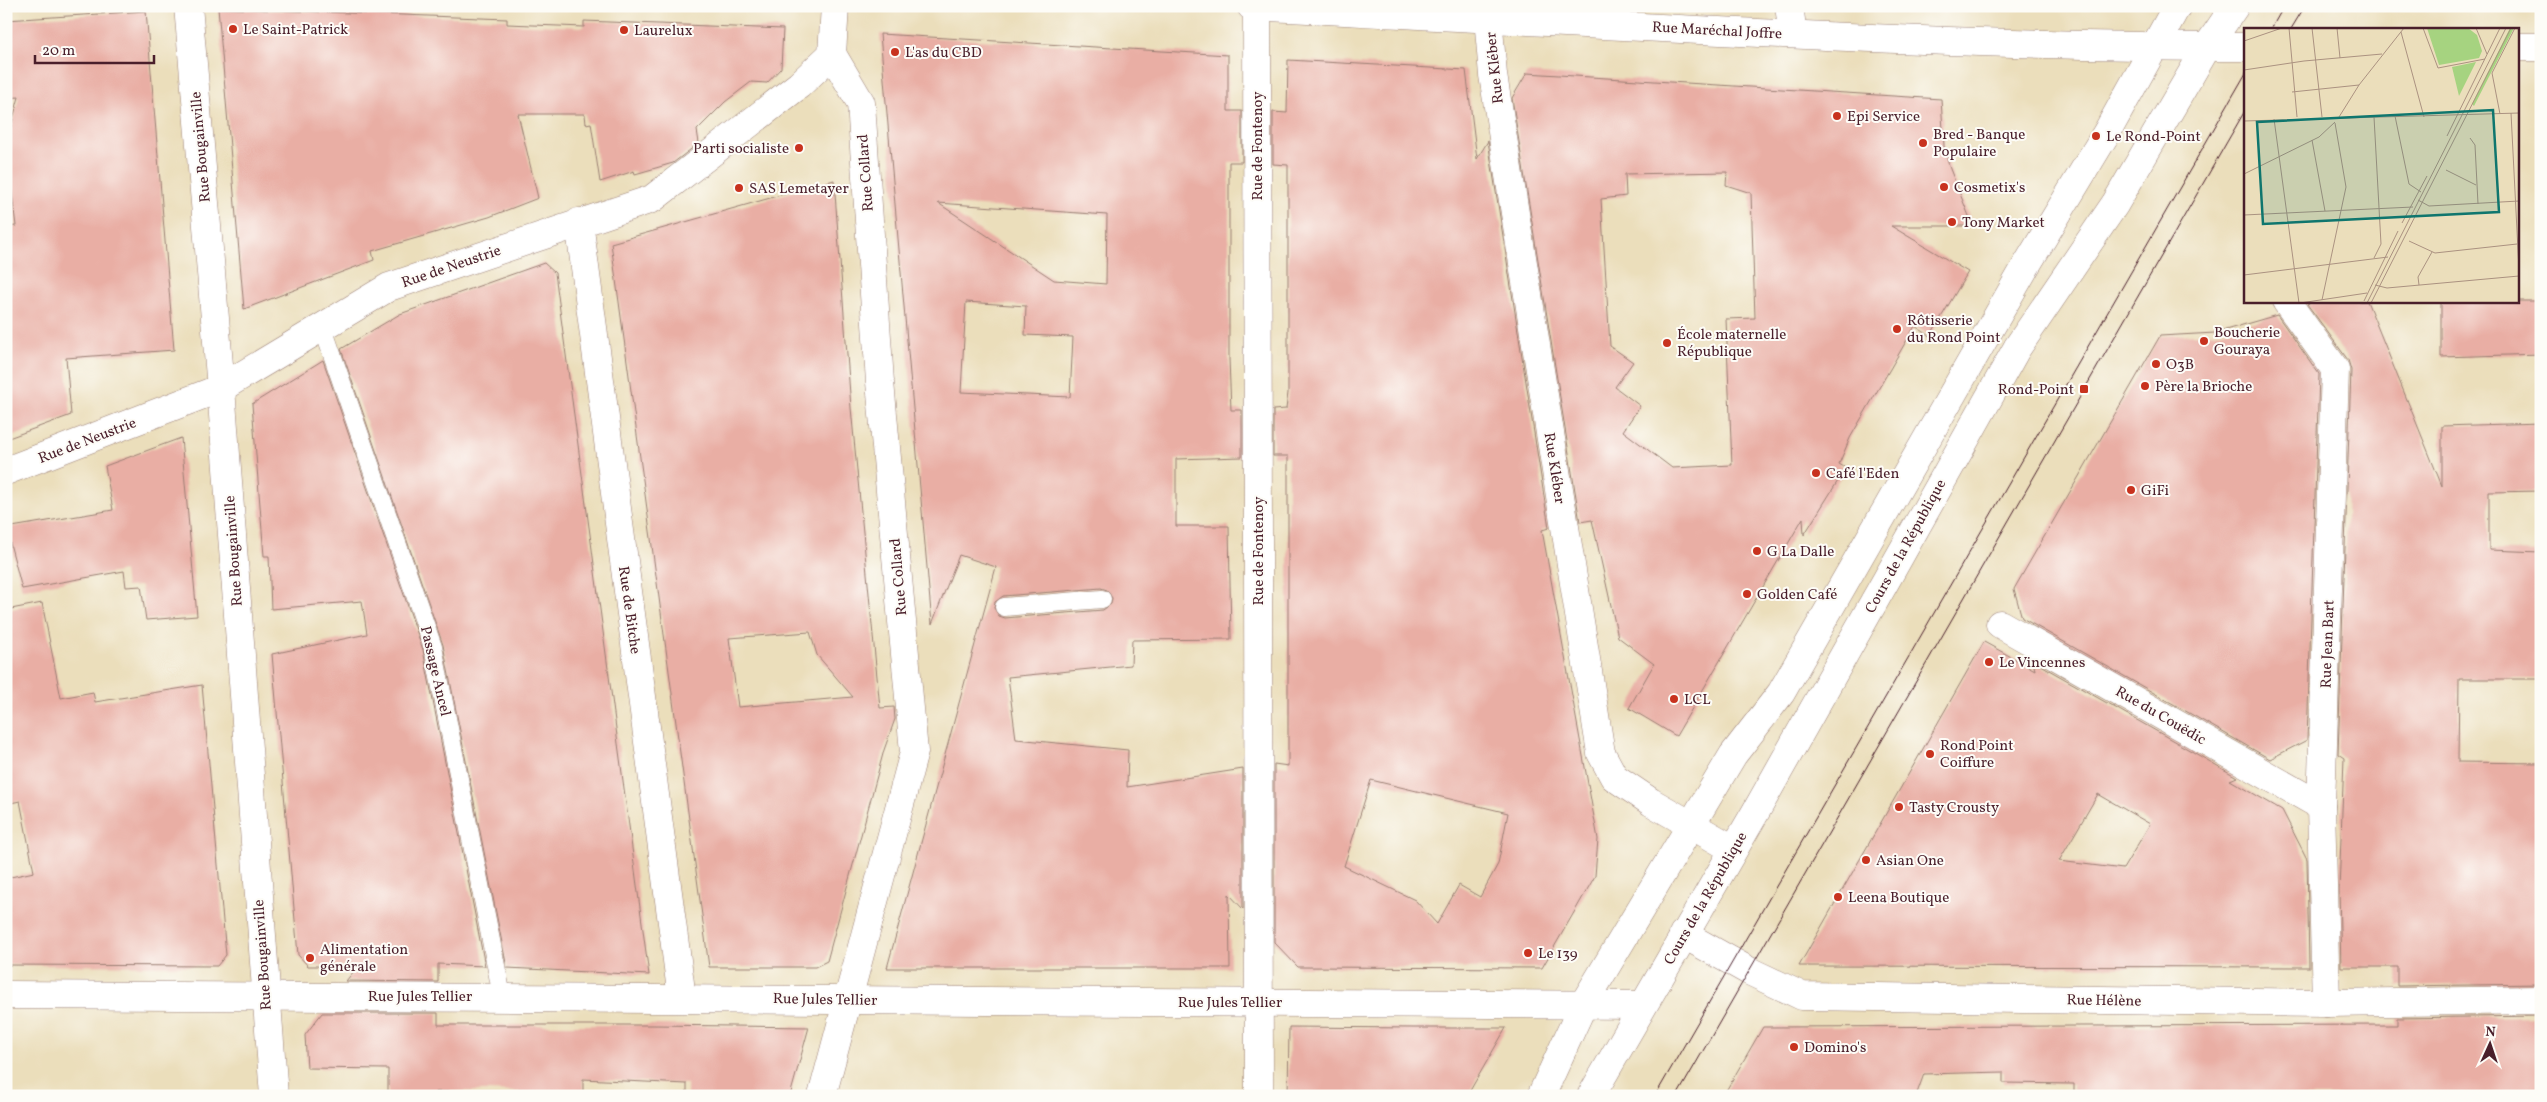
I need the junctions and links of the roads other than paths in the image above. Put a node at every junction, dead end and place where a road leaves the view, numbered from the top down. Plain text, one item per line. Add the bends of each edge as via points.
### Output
1 (188, 6) edge
2 (835, 6) edge
3 (1251, 6) edge
4 (1257, 6) edge
5 (1790, 6) edge
6 (2177, 6) edge
7 (2235, 6) edge
8 (1488, 17) junction
9 (1792, 34) junction
10 (2154, 47) junction
11 (2207, 47) junction
12 (2244, 47) edge
13 (2520, 47) edge
14 (2541, 47) edge
15 (832, 54) junction
16 (578, 222) junction
17 (2287, 302) edge
18 (323, 328) junction
19 (221, 388) junction
20 (6, 471) edge
21 (1102, 599) dead end
22 (1004, 607) dead end
23 (2000, 624) dead end
24 (2321, 806) junction
25 (1692, 826) junction
26 (1734, 849) junction
27 (1683, 934) junction
28 (6, 995) edge
29 (265, 995) junction
30 (502, 996) junction
31 (682, 998) junction
32 (848, 999) junction
33 (2541, 1000) edge
34 (1259, 1002) junction
35 (2326, 1003) junction
36 (1583, 1005) junction
37 (1644, 1005) junction
38 (274, 1096) edge
39 (822, 1096) edge
40 (1258, 1096) edge
41 (1541, 1096) edge
42 (1591, 1096) edge

1 - 19 street, Rue Bougainville
2 - 15 street
3 - 4 street, Rue Maréchal Joffre
4 - 8 street, Rue Maréchal Joffre
4 - 34 street, Rue de Fontenoy
5 - 9 street
6 - 10 street
7 - 11 street, Cours de la République
8 - 9 street, Rue Maréchal Joffre
8 - 25 street, Rue Kléber via 1494,85 1601,753 1614,776
9 - 10 street, Rue Maréchal Joffre
10 - 11 street, Rue Maréchal Joffre
10 - 25 street via 1781,693 1733,755
11 - 12 street, Rue Maréchal Joffre
11 - 26 street, Cours de la République via 2114,204 2017,348
13 - 14 street
15 - 16 street, Rue de Neustrie via 799,85 652,199
15 - 32 street, Rue Collard via 861,103 880,382 914,752
16 - 18 street, Rue de Neustrie via 389,287
16 - 31 street, Rue de Bitche
17 - 24 street, Rue Jean Bart via 2335,369
18 - 19 street, Rue de Neustrie
18 - 30 lane, Passage Ancel via 433,647
19 - 20 street, Rue de Neustrie
19 - 29 street, Rue Bougainville
21 - 22 lane
23 - 24 street, Rue du Couëdic
24 - 35 street, Rue Jean Bart
25 - 26 street, Rue Kléber
25 - 36 street
26 - 27 street, Cours de la République
27 - 35 street, Rue Hélène via 1802,996
27 - 37 street, Cours de la République
28 - 29 street, Rue Jules Tellier
29 - 30 street, Rue Jules Tellier
29 - 38 street, Rue Bougainville
30 - 31 street, Rue Jules Tellier
31 - 32 street, Rue Jules Tellier
32 - 34 street, Rue Jules Tellier
32 - 39 street, Rue Collard
33 - 35 street, Rue Hélène
34 - 36 street, Rue Jules Tellier
34 - 40 street, Rue de Fontenoy
36 - 37 street, Rue Jules Tellier
36 - 41 street
37 - 42 street, Cours de la République

